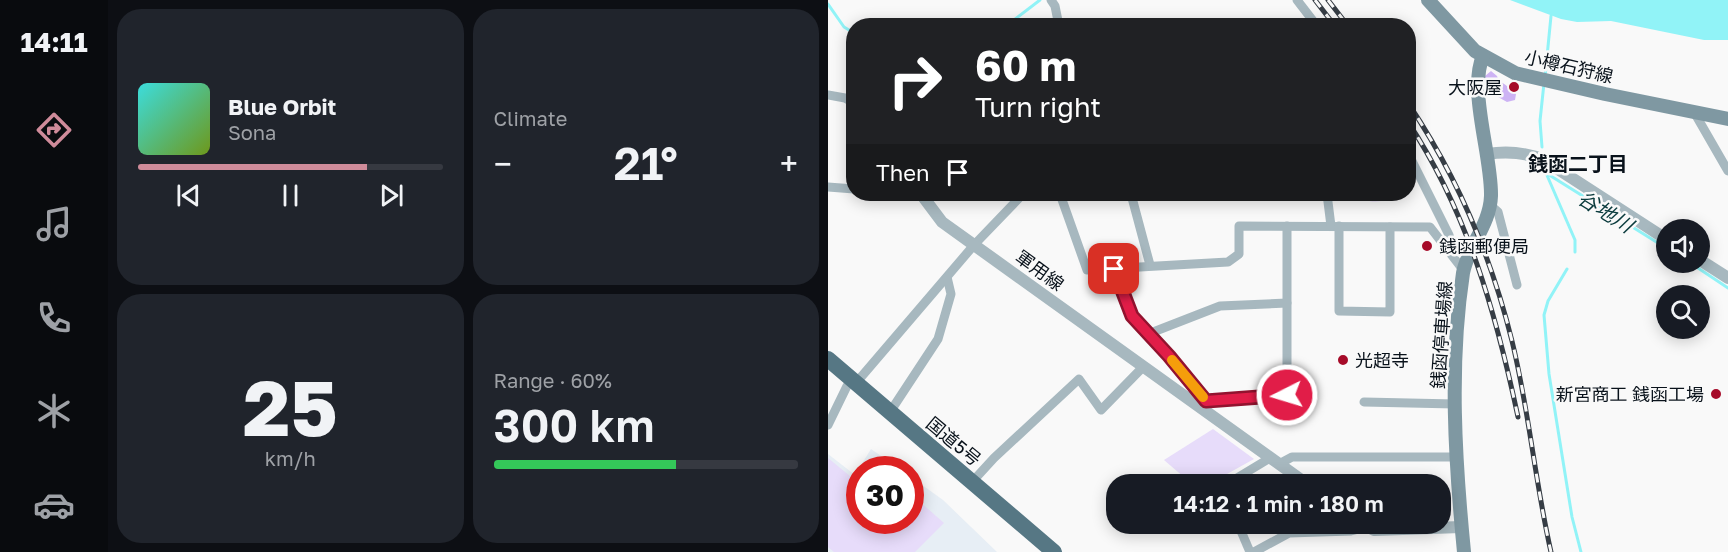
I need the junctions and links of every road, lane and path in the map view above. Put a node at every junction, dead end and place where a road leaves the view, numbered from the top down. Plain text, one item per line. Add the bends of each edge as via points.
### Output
1 (1297, 0) edge
2 (1428, 0) edge
3 (1056, 3) edge
4 (1058, 18) edge
5 (1311, 18) edge
6 (1483, 56) junction
7 (828, 95) edge
8 (846, 99) edge
9 (1694, 112) junction
10 (1728, 118) edge
11 (1487, 154) junction
12 (1416, 169) edge
13 (1728, 171) edge
14 (829, 187) edge
15 (846, 188) edge
16 (828, 198) edge
17 (926, 201) edge
18 (1016, 201) edge
19 (1062, 201) edge
20 (1133, 201) edge
21 (1329, 201) edge
22 (1490, 205) junction
23 (1287, 226) junction
24 (1335, 226) junction
25 (1390, 227) junction
26 (1656, 232) edge
27 (974, 245) junction
28 (1448, 250) junction
29 (1150, 265) junction
30 (1710, 266) edge
31 (1114, 269) junction
32 (1464, 271) junction
33 (947, 277) junction
34 (1728, 278) edge
35 (1517, 285) dead end
36 (1287, 303) junction
37 (1148, 334) junction
38 (828, 359) edge
39 (1143, 367) junction
40 (828, 370) edge
41 (851, 384) junction
42 (1364, 402) dead end
43 (1455, 404) junction
44 (1203, 405) junction
45 (890, 412) junction
46 (828, 425) edge
47 (1458, 457) junction
48 (1274, 461) junction
49 (1247, 474) edge
50 (1293, 474) edge
51 (972, 482) junction
52 (1451, 527) edge
53 (1461, 527) junction
54 (1243, 534) edge
55 (1287, 534) edge
56 (1038, 552) edge
57 (1054, 552) edge
58 (1252, 552) edge
59 (1464, 552) edge

1 - 5 street
2 - 6 main road, 小樽石狩線
3 - 4 street
6 - 9 main road, 小樽石狩線 via 1515,73
6 - 11 main road, 銭函停車場線 via 1478,82
7 - 8 street
9 - 10 main road, 小樽石狩線
9 - 13 street
11 - 22 main road, 銭函停車場線
11 - 26 street via 1515,152 1544,160
12 - 28 street via 1449,236
14 - 15 street
14 - 16 street
17 - 27 street, 軍用線 via 938,218
18 - 27 street
19 - 31 street via 1087,270
20 - 29 street
21 - 24 street
22 - 32 main road, 銭函停車場線
22 - 35 street via 1498,212
23 - 24 street
23 - 29 street via 1239,226 1239,254 1228,262
23 - 36 street
24 - 25 street
24 - 25 street via 1339,311 1380,312 1390,312
25 - 28 street via 1430,227
27 - 33 street
27 - 39 street, 軍用線
28 - 32 street
29 - 31 street
30 - 34 street
31 - 37 street via 1132,316
32 - 43 main road, 銭函停車場線
33 - 41 street
33 - 45 street via 951,294 938,339
36 - 37 street via 1220,306
36 - 44 street via 1287,395
37 - 44 street
38 - 41 highway, 国道5号
39 - 44 street, 軍用線
39 - 51 street via 1101,410 1078,380
40 - 41 highway, 国道5号
41 - 45 highway, 国道5号
41 - 46 street
41 - 56 highway, 国道5号 via 877,415
42 - 43 street
43 - 47 main road, 銭函停車場線
44 - 48 street, 軍用線
45 - 51 highway, 国道5号
47 - 48 street via 1292,457
47 - 53 main road, 銭函停車場線
48 - 49 street
48 - 50 street, 軍用線
51 - 57 highway, 国道5号
52 - 53 street
53 - 59 main road, 銭函停車場線
54 - 58 street
55 - 58 street

